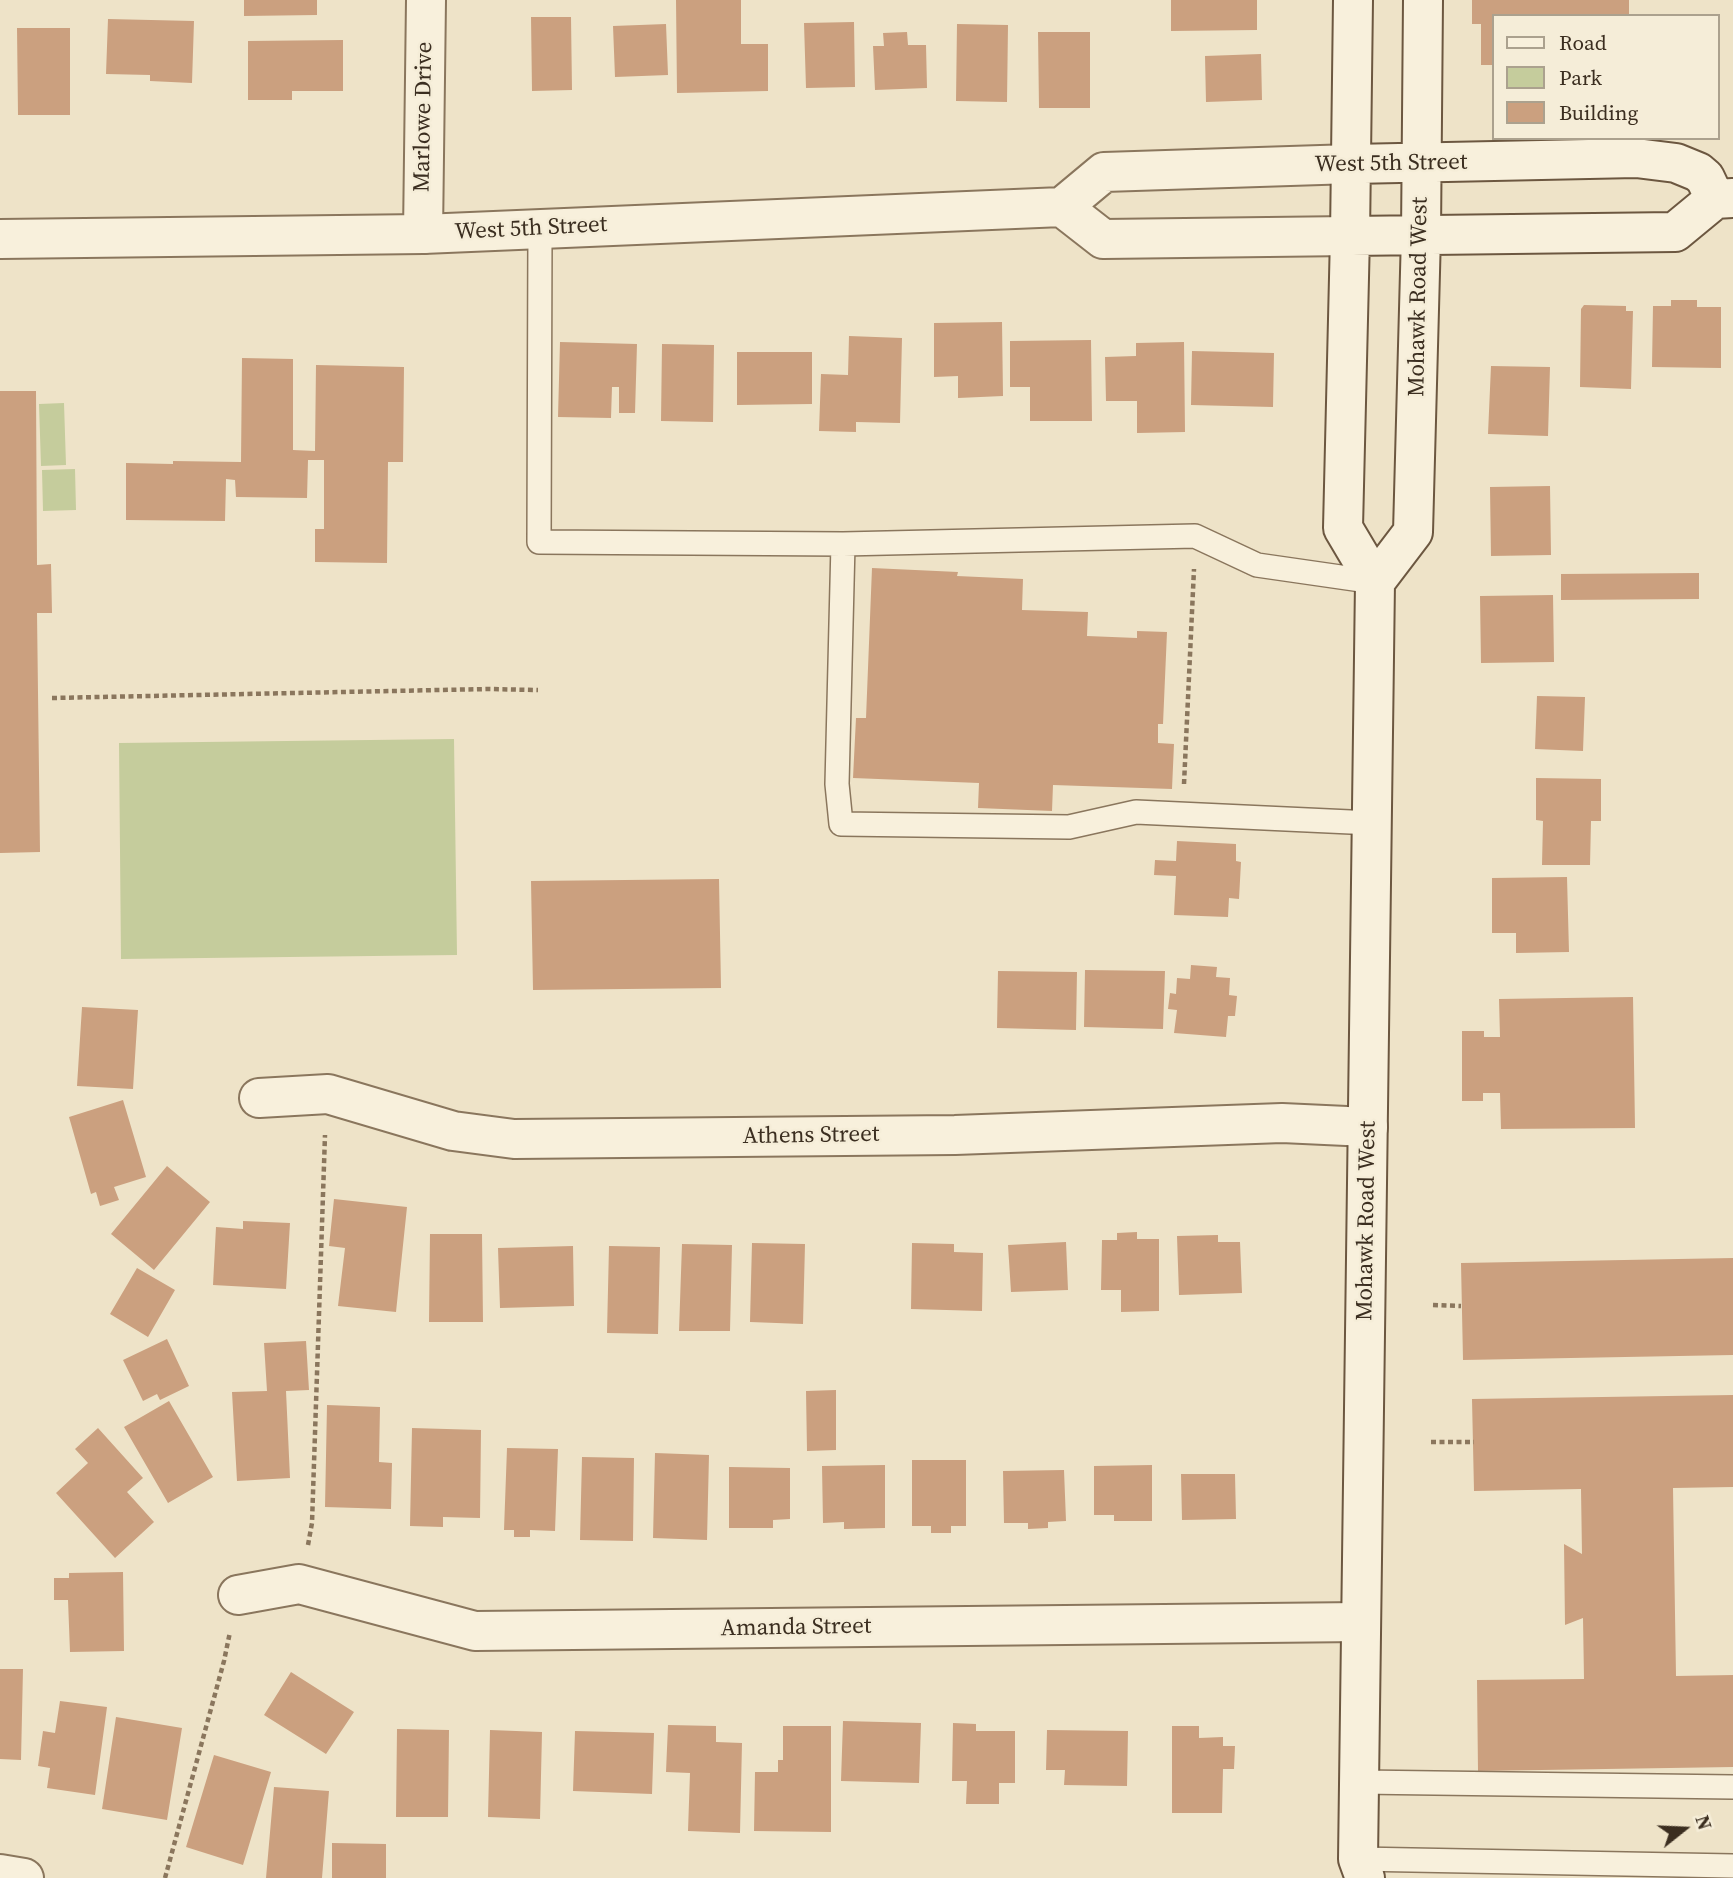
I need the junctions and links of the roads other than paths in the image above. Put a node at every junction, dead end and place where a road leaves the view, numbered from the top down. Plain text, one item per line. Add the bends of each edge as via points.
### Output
1 (426, 0) edge
2 (1353, 0) edge
3 (1423, 0) edge
4 (1421, 163) junction
5 (1352, 164) junction
6 (1724, 198) edge
7 (1062, 207) junction
8 (540, 229) junction
9 (423, 234) junction
10 (1421, 235) junction
11 (1350, 236) junction
12 (0, 239) edge
13 (843, 544) junction
14 (1376, 582) junction
15 (1372, 822) junction
16 (259, 1098) dead end
17 (1368, 1127) junction
18 (238, 1595) road end
19 (1361, 1622) junction
20 (1360, 1782) junction
21 (1733, 1787) edge
22 (1733, 1866) edge
23 (1356, 1872) edge
24 (0, 1874) edge
25 (24, 1878) edge

1 - 9 street, Marlowe Drive
2 - 5 street
3 - 4 street, Mohawk Road West
4 - 5 street, West 5th Street
4 - 6 street, West 5th Street via 1636,158 1689,167
4 - 10 street, Mohawk Road West
5 - 7 street, West 5th Street via 1104,172
5 - 11 street
6 - 10 street, West 5th Street via 1675,232
7 - 8 street, West 5th Street
7 - 11 street, West 5th Street via 1103,239
8 - 9 street, West 5th Street
8 - 13 lane via 539,542
9 - 12 street, West 5th Street
10 - 11 street, West 5th Street
10 - 14 street, Mohawk Road West via 1413,532
11 - 14 street via 1343,528
13 - 14 lane via 1195,536 1257,565
13 - 15 lane via 837,784 841,824 1069,827 1136,812
14 - 15 street, Mohawk Road West
15 - 17 street, Mohawk Road West
16 - 17 street, Athens Street via 328,1094 453,1131 514,1139 955,1135 1282,1123
17 - 19 street, Mohawk Road West
18 - 19 street, Amanda Street via 299,1584 475,1631
19 - 20 street, Mohawk Road West
20 - 21 lane
20 - 23 street, Mohawk Road West
22 - 23 lane
24 - 25 street

